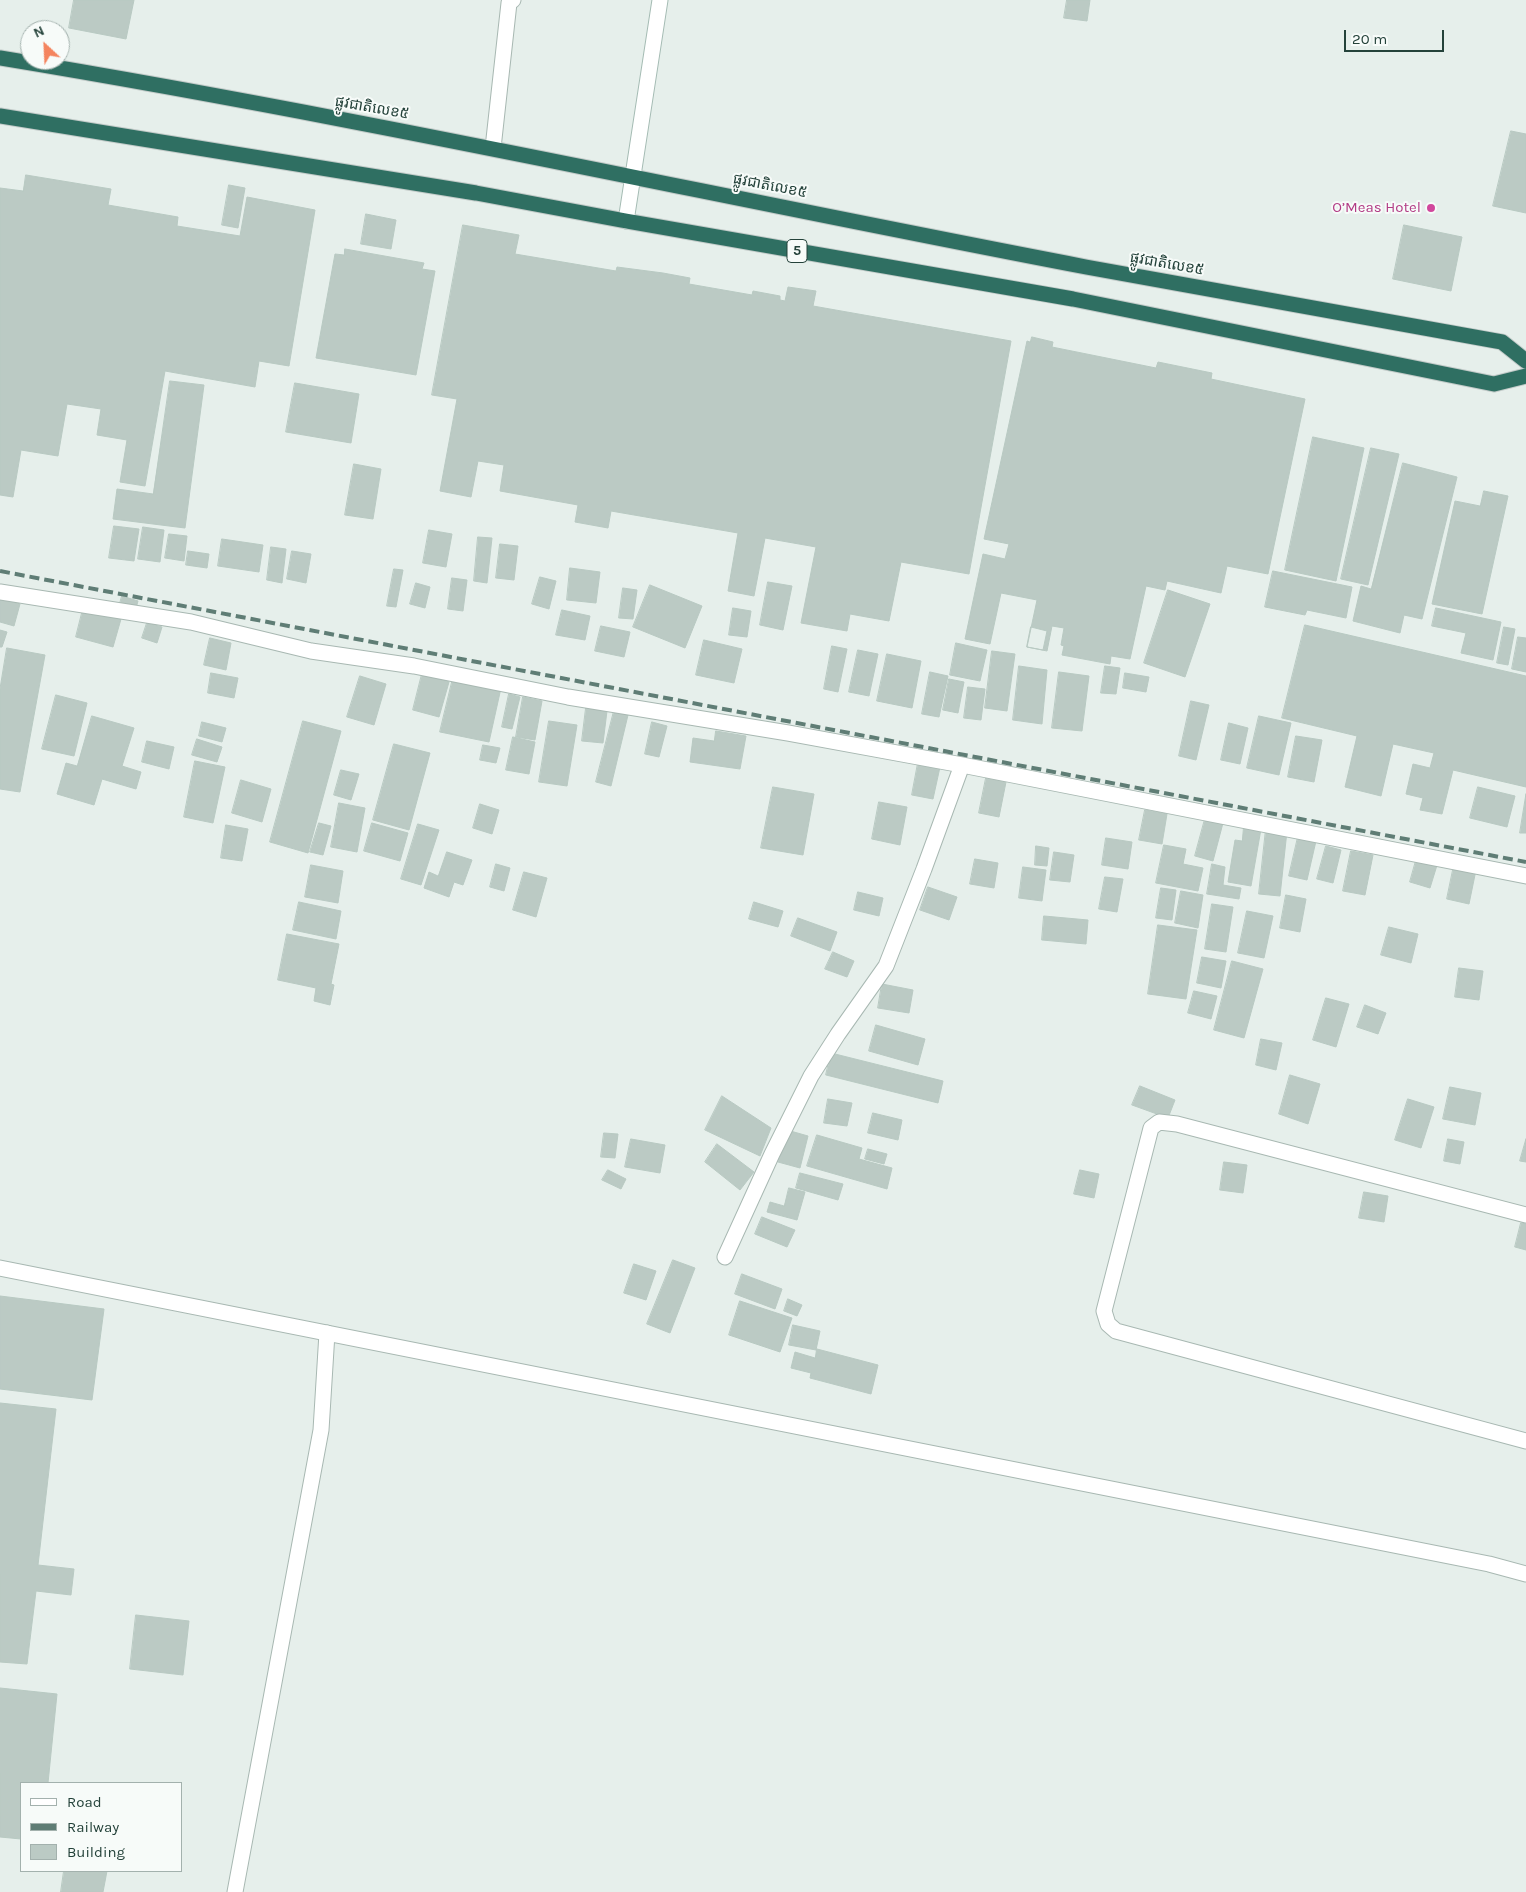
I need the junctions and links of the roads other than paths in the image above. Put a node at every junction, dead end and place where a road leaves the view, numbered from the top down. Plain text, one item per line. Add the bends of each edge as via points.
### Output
1 (513, 0) edge
2 (659, 0) edge
3 (0, 58) edge
4 (0, 116) edge
5 (493, 148) junction
6 (633, 176) junction
7 (626, 221) junction
8 (1526, 361) edge
9 (1526, 376) edge
10 (0, 592) edge
11 (962, 764) junction
12 (1526, 876) edge
13 (1526, 1215) edge
14 (725, 1257) dead end
15 (0, 1268) edge
16 (327, 1334) junction
17 (1526, 1441) edge
18 (1526, 1574) edge
19 (235, 1892) edge

1 - 5 street via 508,3
2 - 6 street
3 - 5 highway, ផ្លូវជាតិលេខ៥
4 - 7 highway, 5 via 476,193
5 - 6 highway, ផ្លូវជាតិលេខ៥
6 - 7 street
6 - 8 highway, ផ្លូវជាតិលេខ៥ via 1086,267 1502,342
7 - 9 highway, 5 via 1074,299 1494,384
10 - 11 street via 191,622 311,651 414,666 568,697
11 - 12 street
11 - 14 street via 886,966 811,1076
13 - 17 street via 1178,1124 1159,1122 1151,1128 1104,1311 1108,1324 1116,1331
15 - 16 street
16 - 18 street via 1479,1562
16 - 19 street via 321,1430

